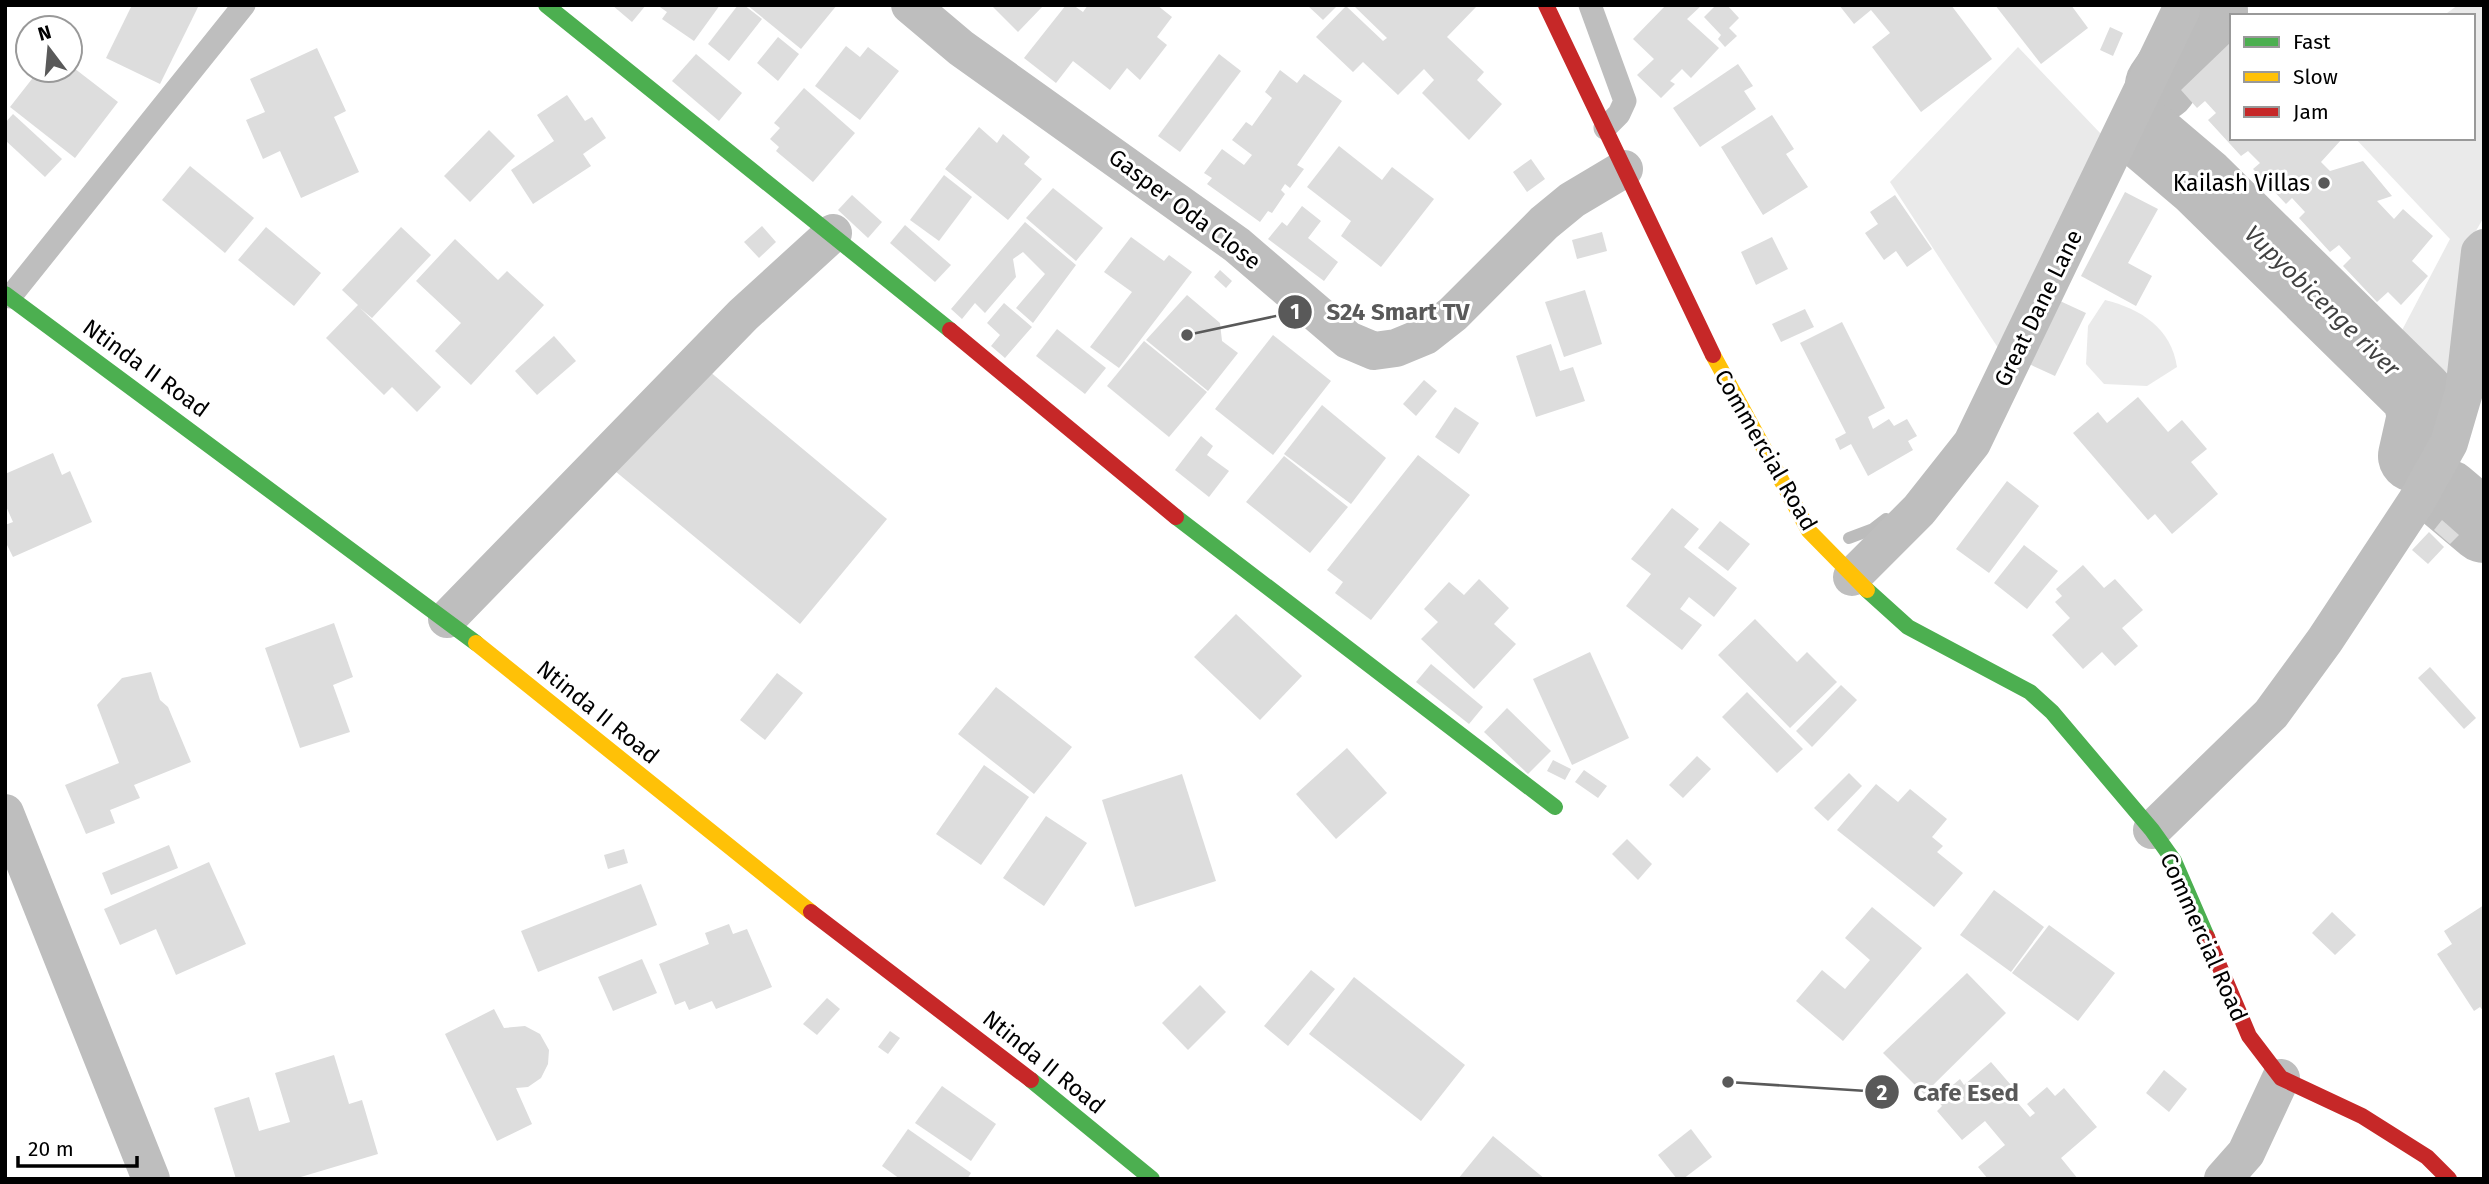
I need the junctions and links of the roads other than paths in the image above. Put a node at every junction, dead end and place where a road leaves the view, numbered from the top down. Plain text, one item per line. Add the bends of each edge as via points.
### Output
1 (244, 5) edge
2 (547, 5) edge
3 (910, 5) edge
4 (1546, 5) edge
5 (1590, 5) edge
6 (2181, 10) dead end
7 (1605, 128) junction
8 (1624, 169) junction
9 (834, 233) junction
10 (2484, 248) edge
11 (8, 296) edge
12 (1852, 577) junction
13 (447, 619) junction
14 (1555, 807) dead end
15 (5, 813) edge
16 (2152, 830) junction
17 (2281, 1077) junction
18 (151, 1179) edge
19 (1152, 1179) edge
20 (2223, 1179) edge
21 (2449, 1179) edge

1 - 11 lane
2 - 9 street
3 - 8 street, Gasper Oda Close via 983,64 1237,245 1349,340 1374,351 1396,348 1425,335 1453,314 1544,223
4 - 7 street, Commercial Road
5 - 7 lane via 1625,101
6 - 12 street, Great Dane Lane via 1972,443 1919,509
7 - 8 street, Commercial Road
8 - 12 street, Commercial Road via 1693,319 1809,531
9 - 13 street via 743,315
9 - 14 street via 1191,530
10 - 16 street via 2464,391 2449,443 2416,502 2271,714
11 - 13 street, Ntinda II Road
12 - 16 street, Commercial Road via 1908,627 2031,692
13 - 19 street, Ntinda II Road
15 - 18 street
16 - 17 street, Commercial Road via 2174,861 2249,1036
17 - 20 street via 2246,1153
17 - 21 street, Commercial Road via 2362,1116 2427,1157

